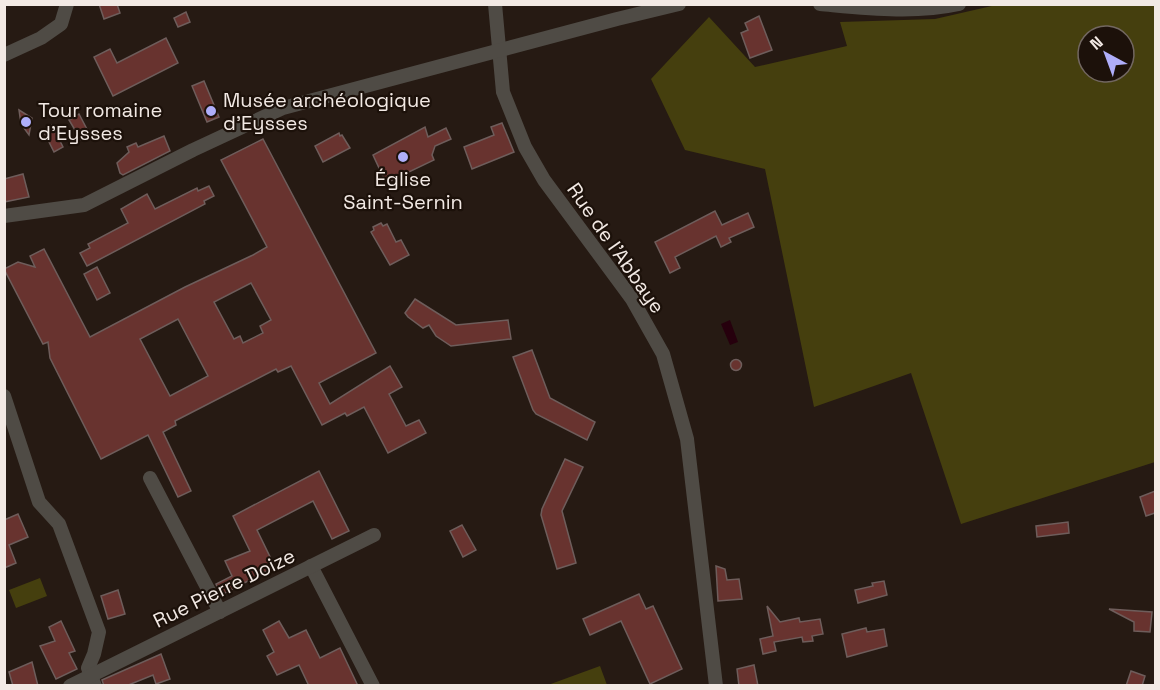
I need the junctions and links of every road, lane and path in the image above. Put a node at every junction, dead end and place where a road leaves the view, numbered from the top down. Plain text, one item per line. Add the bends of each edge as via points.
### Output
1 (67, 4) edge
2 (495, 4) edge
3 (679, 4) edge
4 (820, 4) edge
5 (959, 4) edge
6 (499, 51) junction
7 (4, 55) edge
8 (4, 216) edge
9 (4, 396) edge
10 (150, 478) dead end
11 (374, 535) dead end
12 (311, 566) junction
13 (220, 612) junction
14 (93, 680) edge
15 (70, 686) edge
16 (373, 686) edge
17 (716, 686) edge

1 - 7 street via 61,24
2 - 6 street, Rue de l'Abbaye
3 - 6 street
4 - 5 street via 939,9
6 - 8 street via 283,108 84,205
6 - 17 street, Rue de l'Abbaye via 503,92 525,147 544,180 632,299 663,354 687,439
9 - 14 street via 39,502 59,524 99,632 88,668
10 - 13 street
11 - 12 street, Rue Pierre Doize
12 - 13 street, Rue Pierre Doize
12 - 16 street
13 - 14 street, Rue Pierre Doize
14 - 15 street, Rue Pierre Doize

